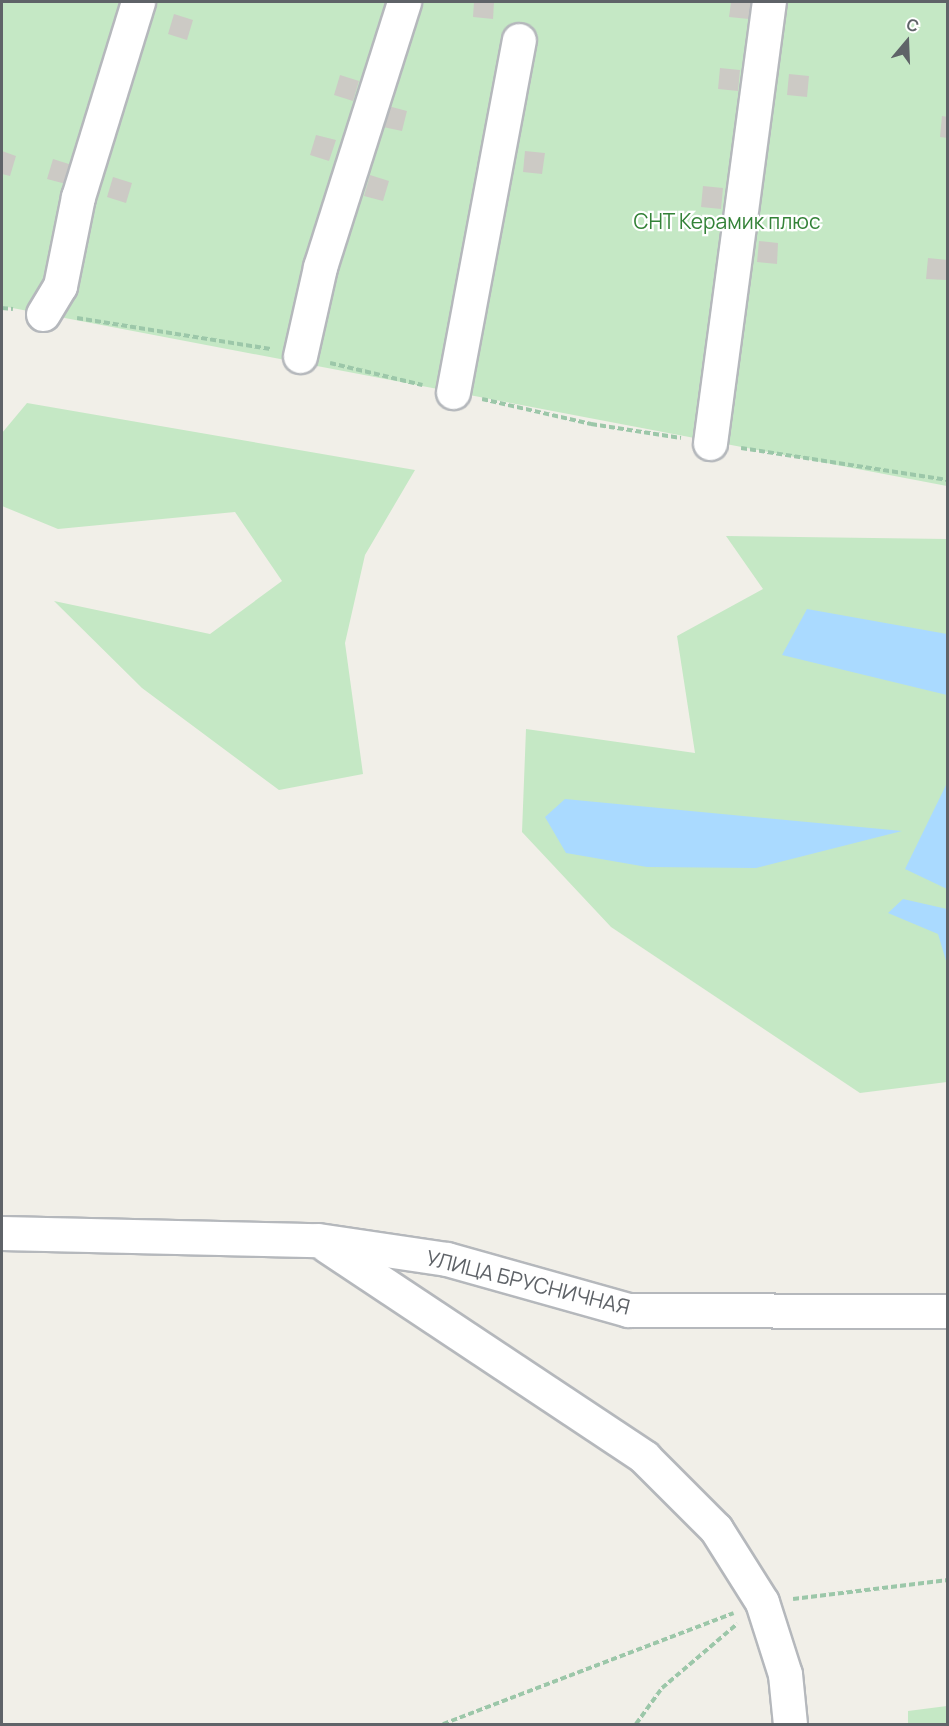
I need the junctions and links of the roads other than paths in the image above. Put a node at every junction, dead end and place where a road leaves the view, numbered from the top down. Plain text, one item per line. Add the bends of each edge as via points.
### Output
1 (138, 2) edge
2 (404, 2) edge
3 (769, 2) edge
4 (519, 40) dead end
5 (43, 314) dead end
6 (300, 356) dead end
7 (453, 392) dead end
8 (710, 443) dead end
9 (2, 1233) edge
10 (318, 1240) junction
11 (948, 1311) edge
12 (790, 1725) edge

1 - 5 street via 78,197 60,286
2 - 6 street via 320,267
3 - 8 street
4 - 7 street
9 - 10 street, УЛИЦА БРУСНИЧНАЯ
10 - 11 street, УЛИЦА БРУСНИЧНАЯ via 447,1259 628,1310
10 - 12 street via 644,1457 716,1529 762,1602 785,1674

